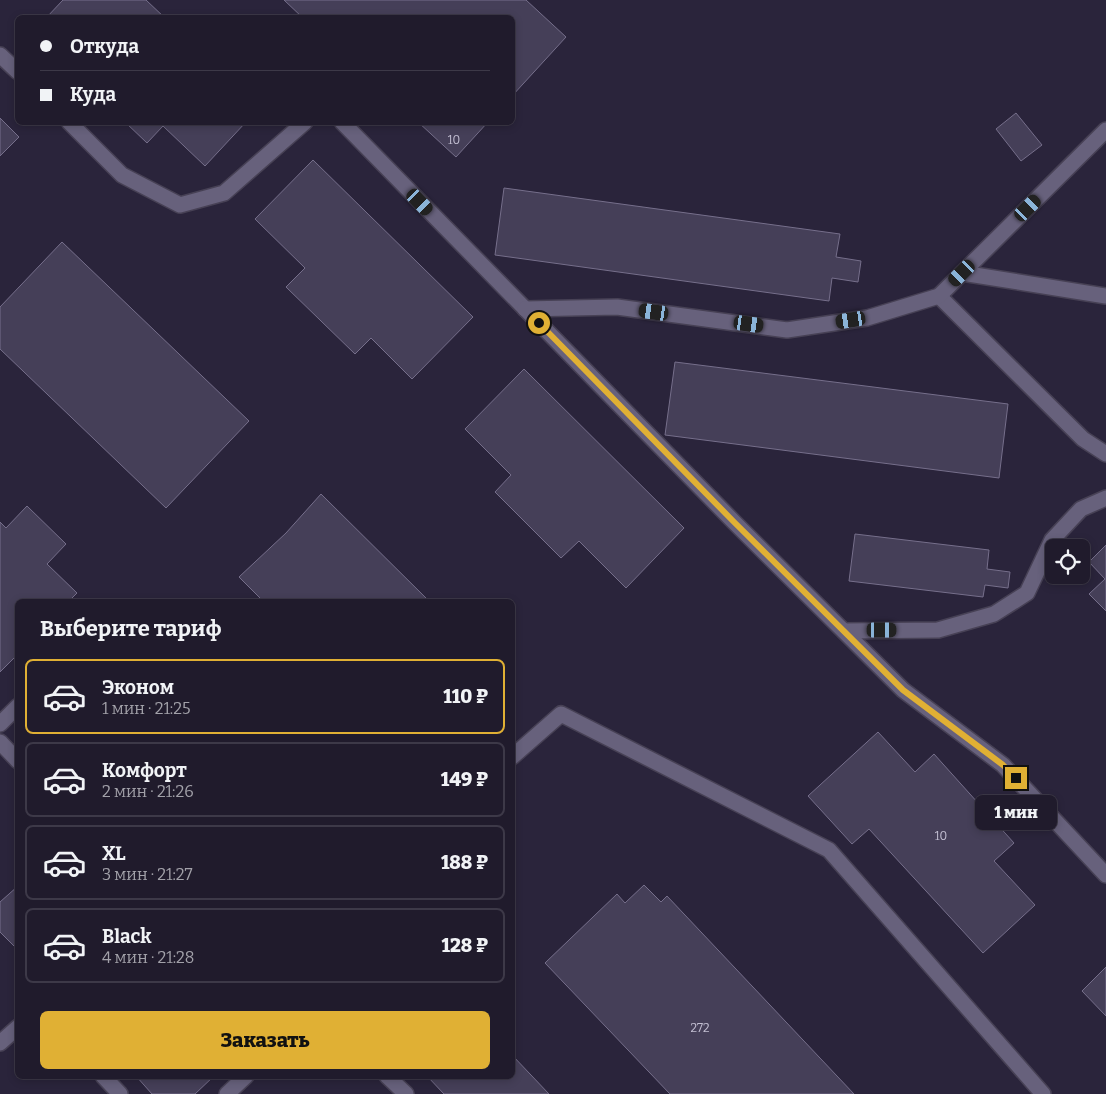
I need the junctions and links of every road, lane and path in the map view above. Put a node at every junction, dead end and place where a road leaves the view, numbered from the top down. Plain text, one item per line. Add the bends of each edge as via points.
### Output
1 (0, 55) edge
2 (15, 69) edge
3 (72, 125) edge
4 (302, 125) edge
5 (345, 125) edge
6 (1106, 130) edge
7 (962, 273) junction
8 (939, 296) junction
9 (1106, 296) edge
10 (525, 309) junction
11 (1106, 454) edge
12 (1106, 498) edge
13 (844, 631) junction
14 (15, 709) edge
15 (0, 724) edge
16 (0, 742) edge
17 (515, 754) edge
18 (15, 758) edge
19 (1106, 875) edge
20 (15, 1030) edge
21 (0, 1043) edge
22 (105, 1079) edge
23 (243, 1079) edge
24 (391, 1079) edge
25 (120, 1094) edge
26 (227, 1094) edge
27 (406, 1094) edge
28 (1043, 1094) edge

1 - 2 street
3 - 4 street via 122,175 180,205 224,193
5 - 10 street
6 - 7 street
7 - 8 street
7 - 9 street
8 - 10 street via 867,318 787,330 617,307
8 - 11 street via 1082,439
10 - 13 street
12 - 13 street via 1081,509 1052,540 1027,593 994,614 938,630
13 - 19 street via 903,690 1003,765
14 - 15 street
16 - 18 street
17 - 28 street via 561,714 829,850
20 - 21 street
22 - 25 street
23 - 26 street
24 - 27 street

